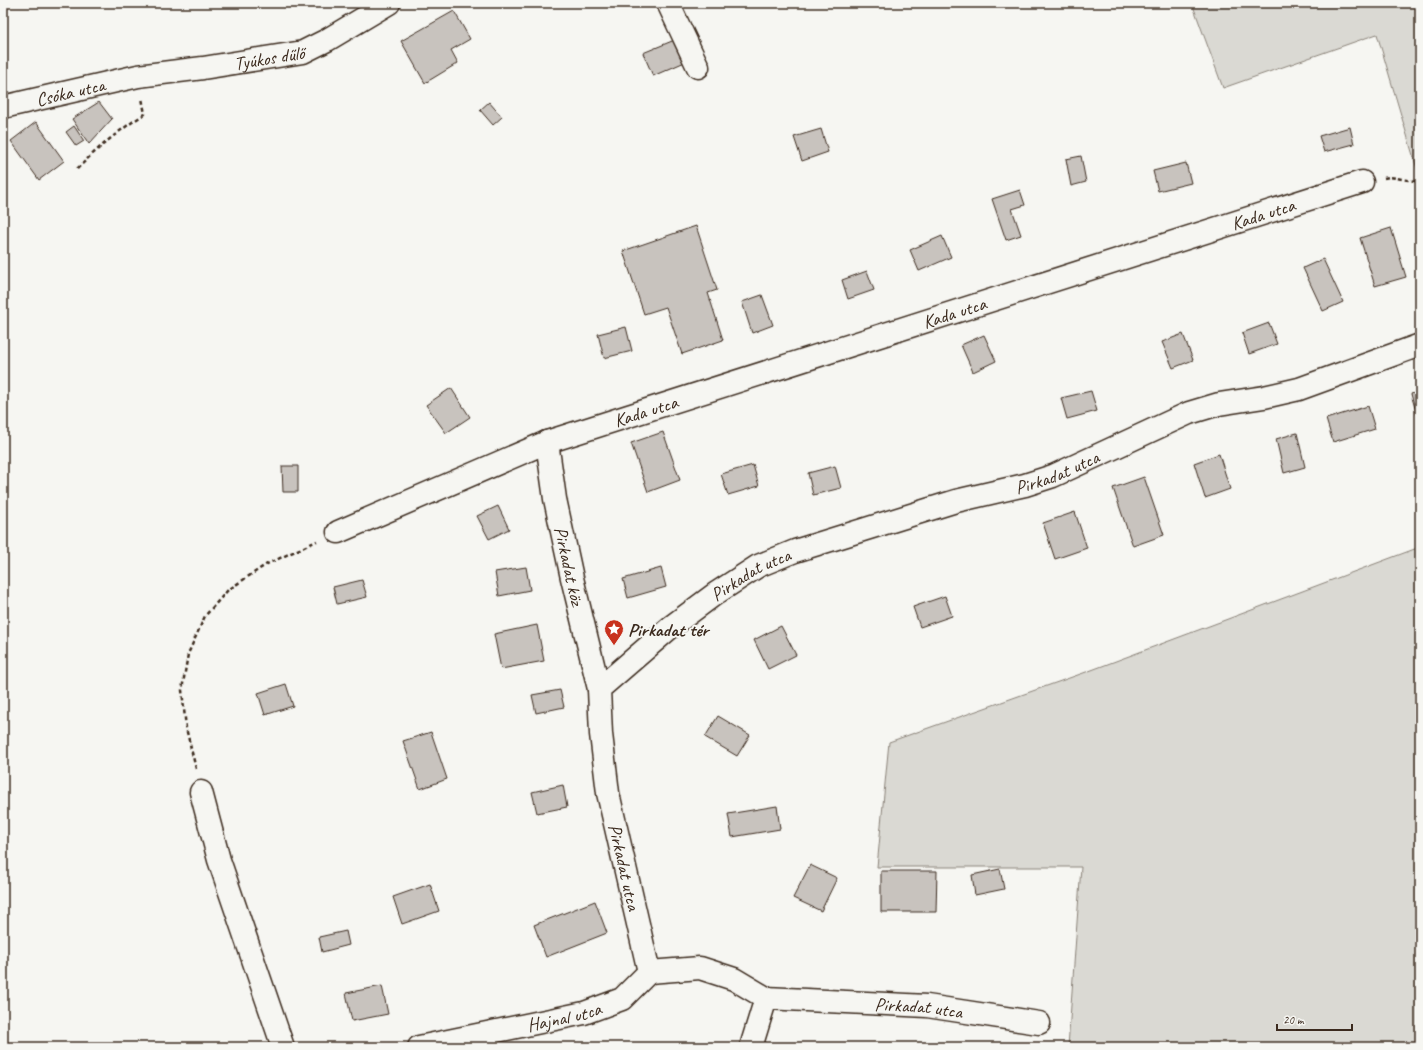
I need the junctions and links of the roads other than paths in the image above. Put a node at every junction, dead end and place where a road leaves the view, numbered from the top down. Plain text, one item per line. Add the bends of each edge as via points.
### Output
1 (389, 3) edge
2 (668, 3) edge
3 (698, 67) dead end
4 (138, 76) joint
5 (3, 107) edge
6 (1362, 182) dead end
7 (1420, 345) edge
8 (547, 442) junction
9 (338, 532) road end
10 (599, 688) junction
11 (201, 792) road end
12 (649, 972) junction
13 (766, 998) junction
14 (1039, 1023) dead end
15 (283, 1047) edge
16 (419, 1047) edge
17 (751, 1047) edge

1 - 4 street, Tyúkos dűlő via 303,52
2 - 3 street
4 - 5 street, Csóka utca
6 - 8 street, Kada utca
7 - 10 street, Pirkadat utca via 1299,389 1219,404 1189,413 1053,476 956,501 795,551 758,566 714,594 672,626
8 - 9 street, Kada utca
8 - 10 street, Pirkadat köz via 555,499
10 - 12 street, Pirkadat utca via 608,793
11 - 15 street via 220,860
12 - 13 street, Pirkadat utca via 700,968 734,979
12 - 16 street, Hajnal utca via 622,999 584,1013
13 - 14 street, Pirkadat utca via 928,1006
13 - 17 street

